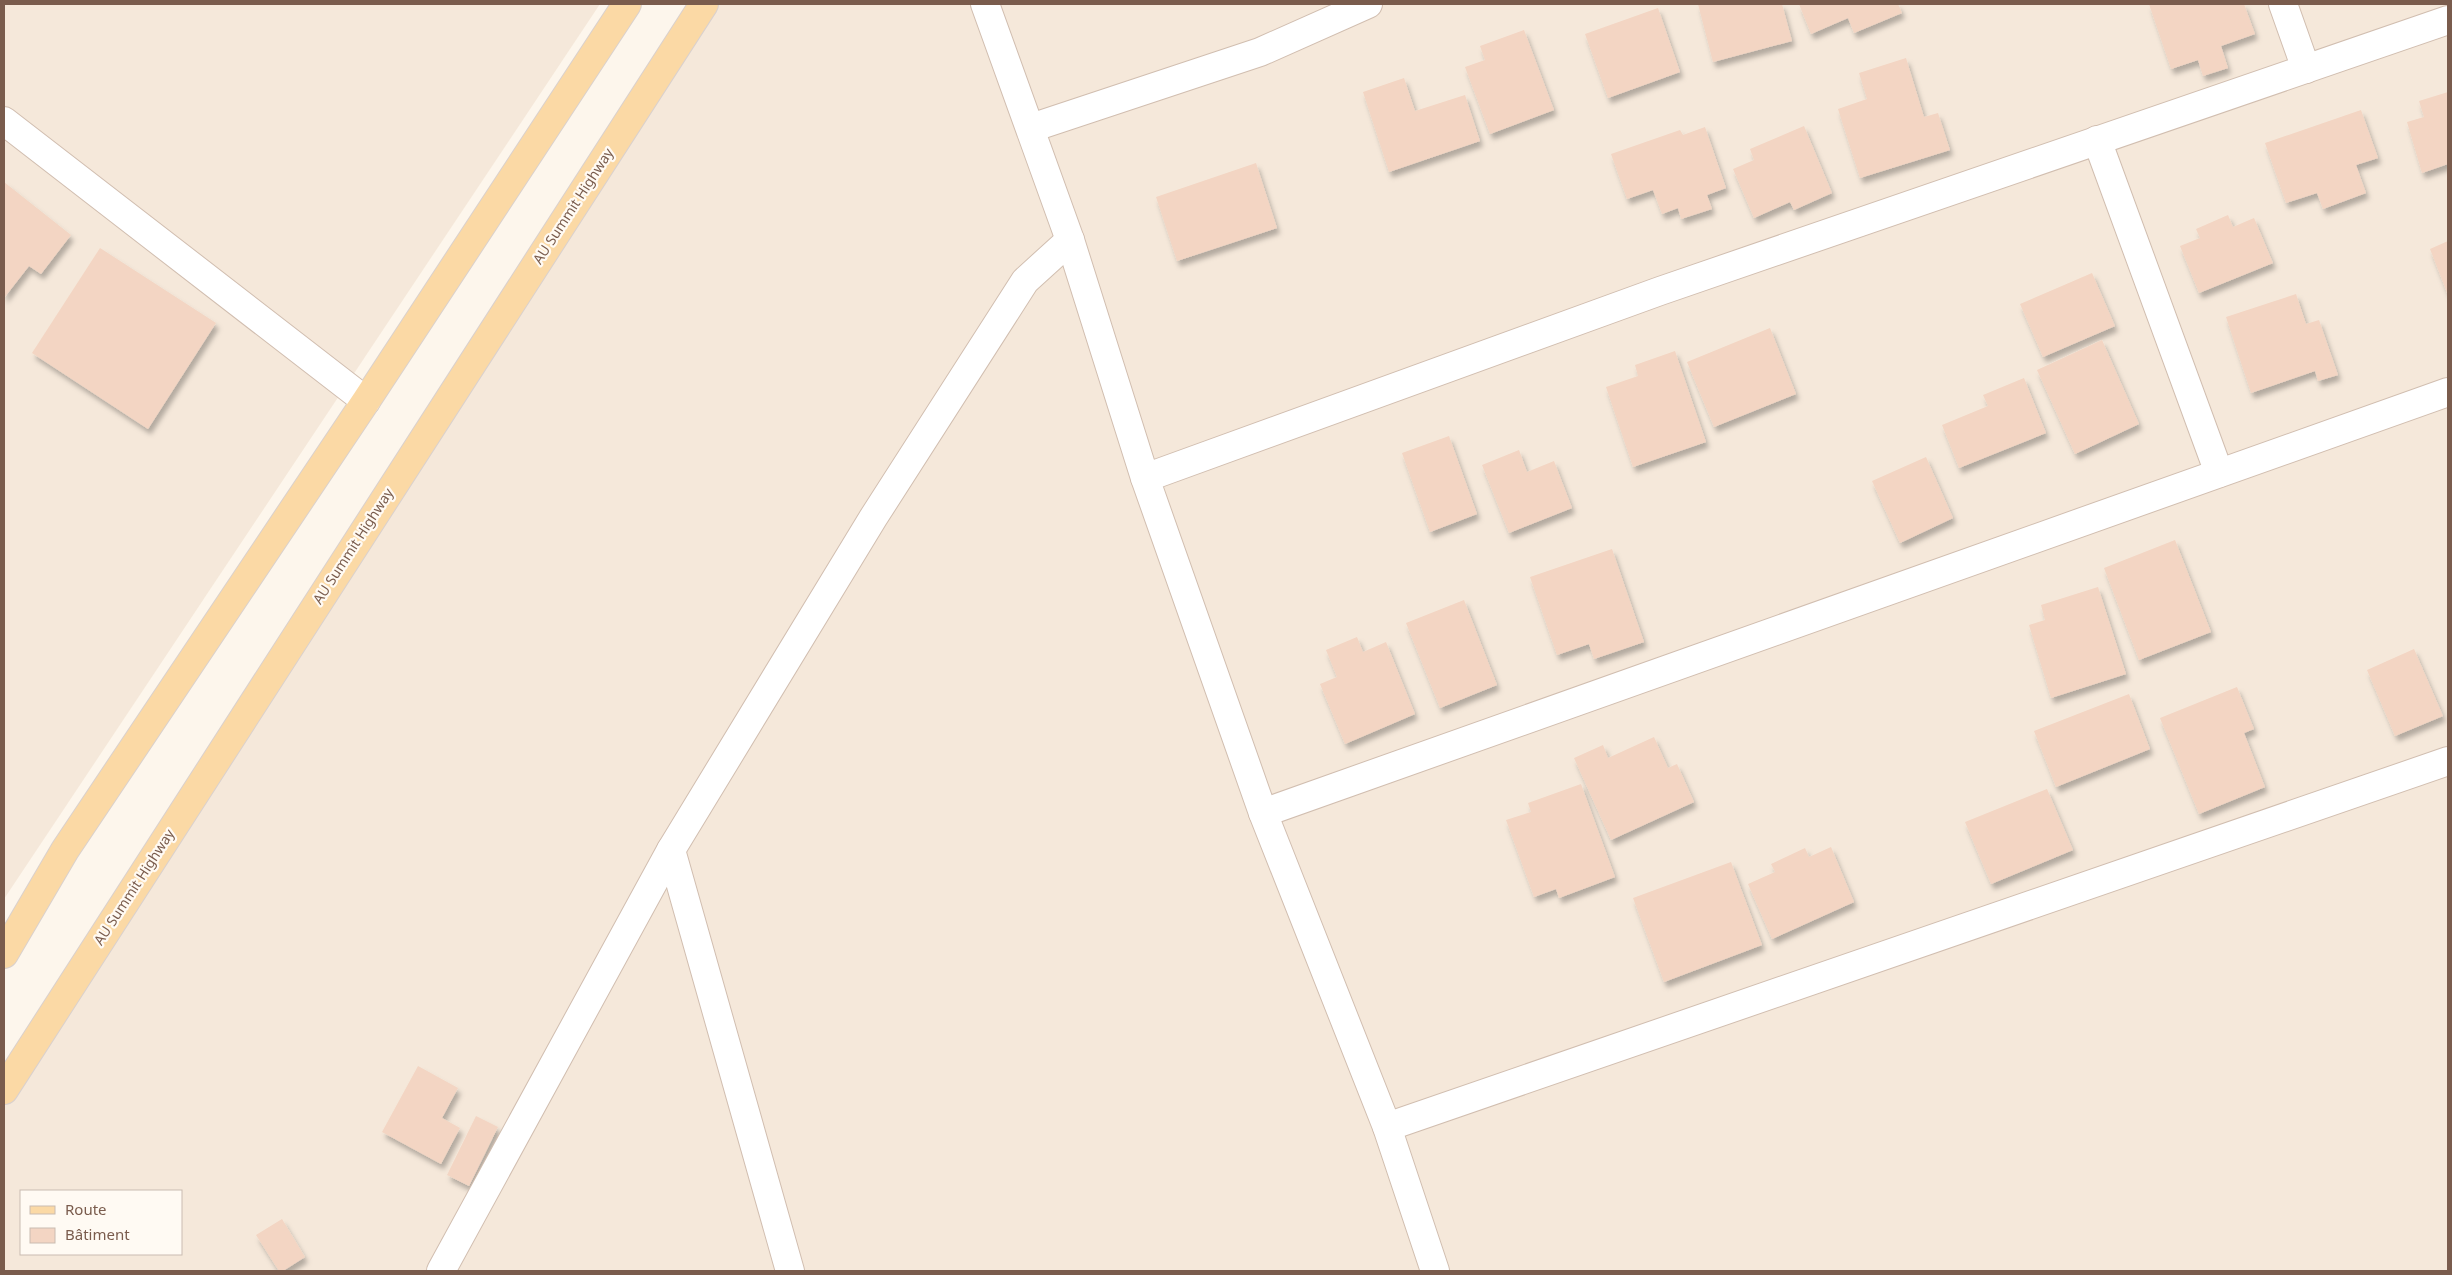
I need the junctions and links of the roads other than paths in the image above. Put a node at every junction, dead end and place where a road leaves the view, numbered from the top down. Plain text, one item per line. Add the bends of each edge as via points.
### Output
1 (628, 4) edge
2 (704, 4) edge
3 (985, 4) edge
4 (1368, 4) edge
5 (2283, 4) edge
6 (2448, 20) edge
7 (2306, 69) junction
8 (4, 121) edge
9 (1031, 128) junction
10 (2097, 140) junction
11 (1070, 240) junction
12 (2448, 392) edge
13 (366, 401) junction
14 (2219, 474) junction
15 (1145, 478) junction
16 (2448, 761) edge
17 (1263, 813) junction
18 (671, 850) junction
19 (4, 954) edge
20 (4, 1090) edge
21 (1387, 1126) junction
22 (441, 1271) edge
23 (790, 1271) edge
24 (1435, 1271) edge

1 - 13 main road
2 - 20 main road, AU Summit Highway
3 - 9 street
4 - 9 street via 1260,52
5 - 7 street
6 - 7 street
7 - 10 street
8 - 13 street
9 - 11 street
10 - 14 street
10 - 15 street via 1660,292
11 - 15 street
11 - 18 street via 1025,281 873,518
12 - 14 street
13 - 19 main road via 65,850
14 - 17 street
15 - 17 street
16 - 21 street
17 - 21 street
18 - 22 street
18 - 23 street
21 - 24 street

